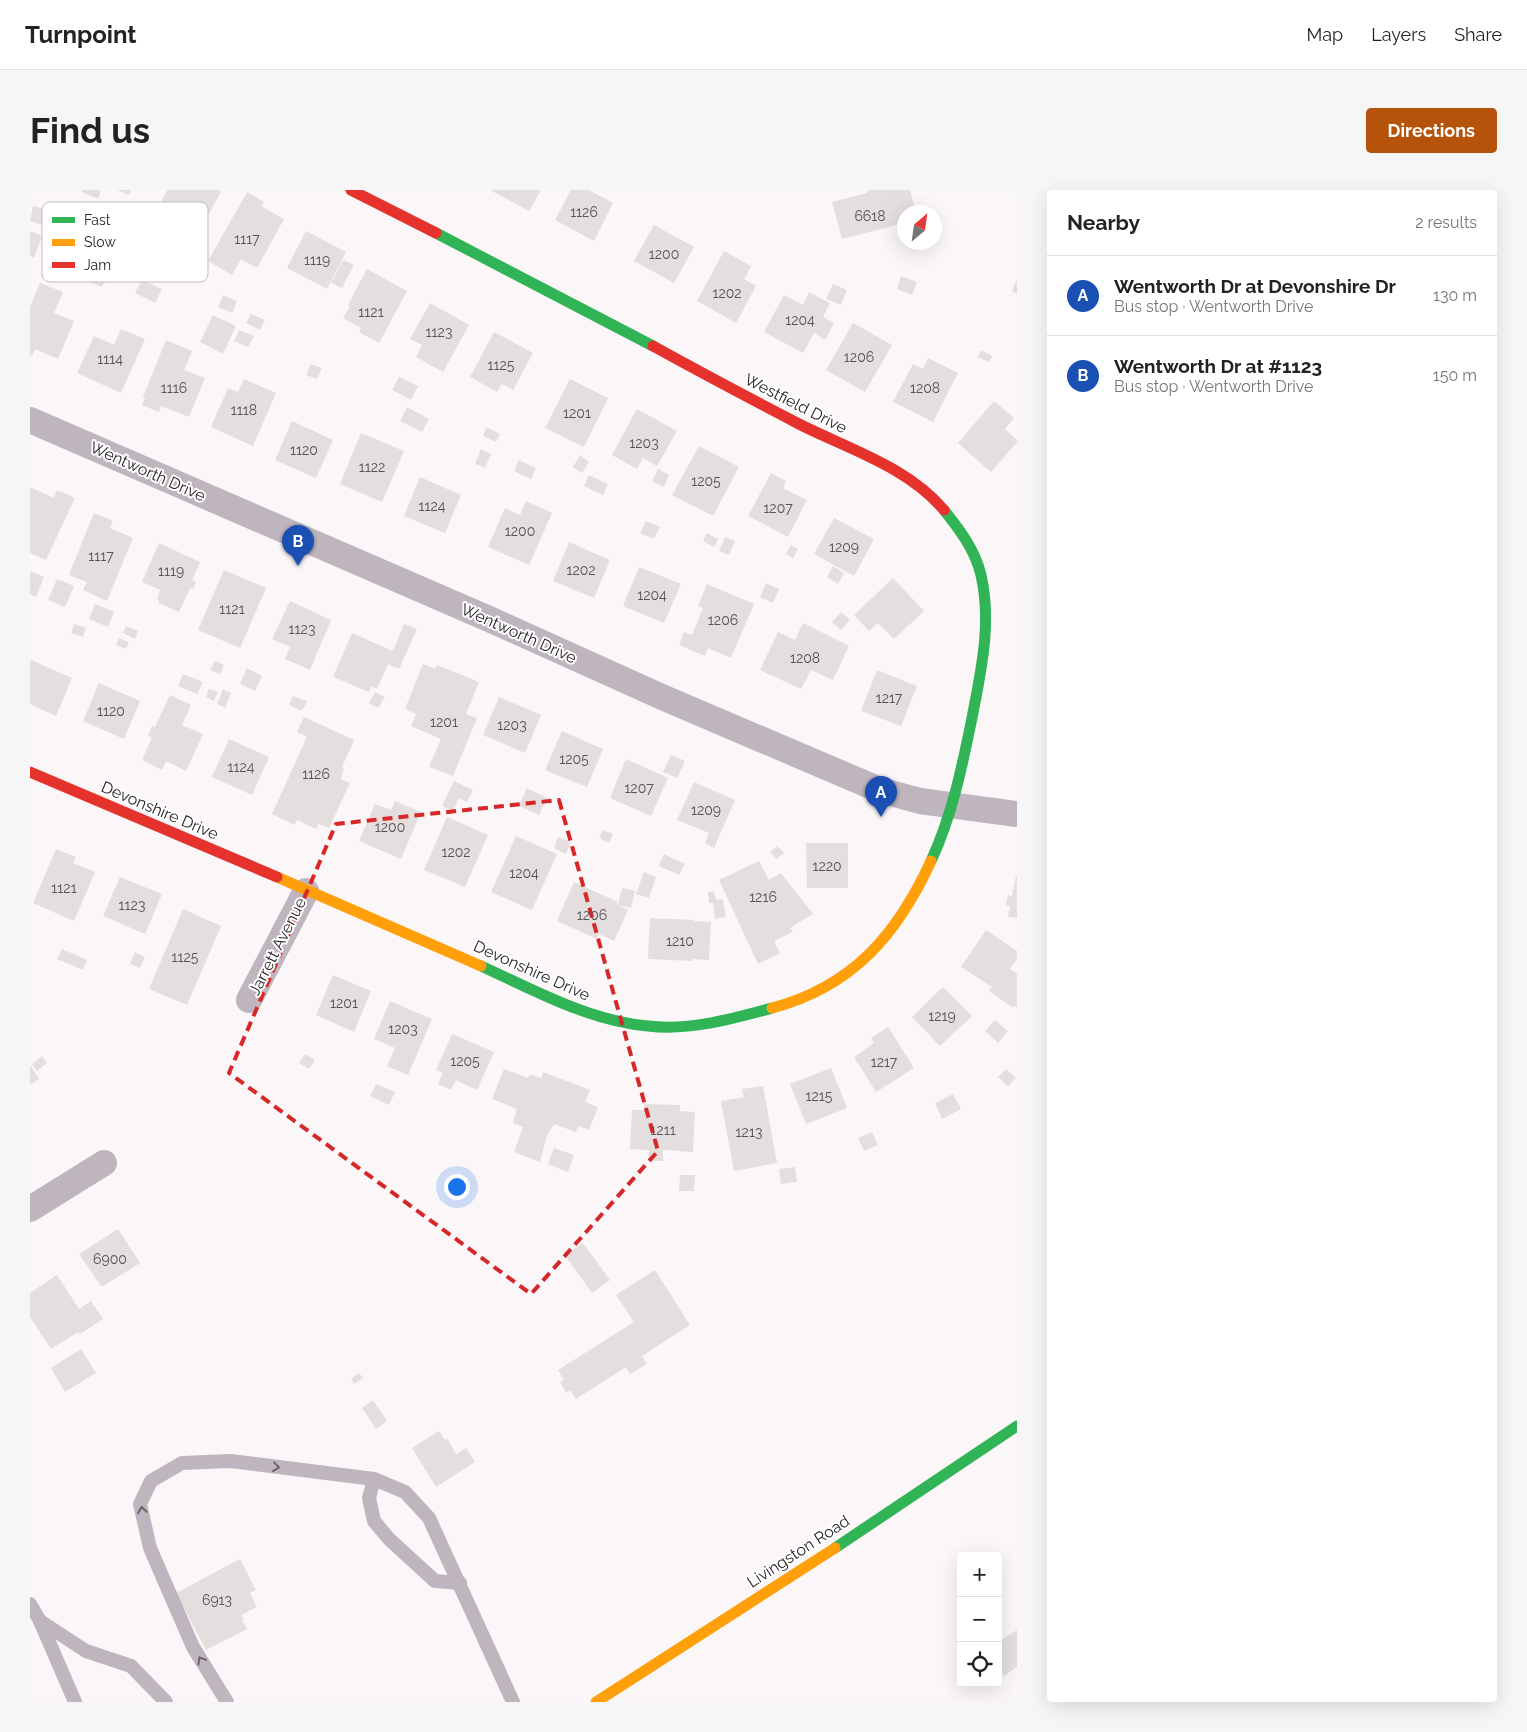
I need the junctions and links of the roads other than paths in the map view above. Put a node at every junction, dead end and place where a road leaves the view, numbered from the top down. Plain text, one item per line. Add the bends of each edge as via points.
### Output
1 (352, 190) edge
2 (30, 420) edge
3 (30, 772) edge
4 (952, 805) junction
5 (1017, 814) edge
6 (306, 891) junction
7 (249, 1000) dead end
8 (104, 1163) dead end
9 (30, 1209) edge
10 (1017, 1426) edge
11 (374, 1479) junction
12 (460, 1583) junction
13 (30, 1604) edge
14 (40, 1621) junction
15 (75, 1702) edge
16 (166, 1702) edge
17 (227, 1702) edge
18 (513, 1702) edge
19 (596, 1702) edge

1 - 4 street, Westfield Drive via 892,470 935,499 972,549 984,589 986,632 982,660
2 - 4 street, Wentworth Drive via 880,790 906,798
3 - 6 street, Devonshire Drive
4 - 5 street, Wentworth Drive
4 - 6 street, Devonshire Drive via 926,874 880,944 857,966 832,984 800,999 724,1020 638,1026 590,1014
6 - 7 street, Jarrett Avenue
8 - 9 street
10 - 19 street, Livingston Road
11 - 12 lane via 405,1492 429,1518
11 - 12 lane via 369,1498 374,1521 389,1540 436,1580
17 -> 11 lane via 193,1647 150,1548 140,1504 151,1481 182,1463 231,1461
12 - 18 lane
13 - 14 lane
14 - 15 lane
14 - 16 lane via 86,1651 131,1666

